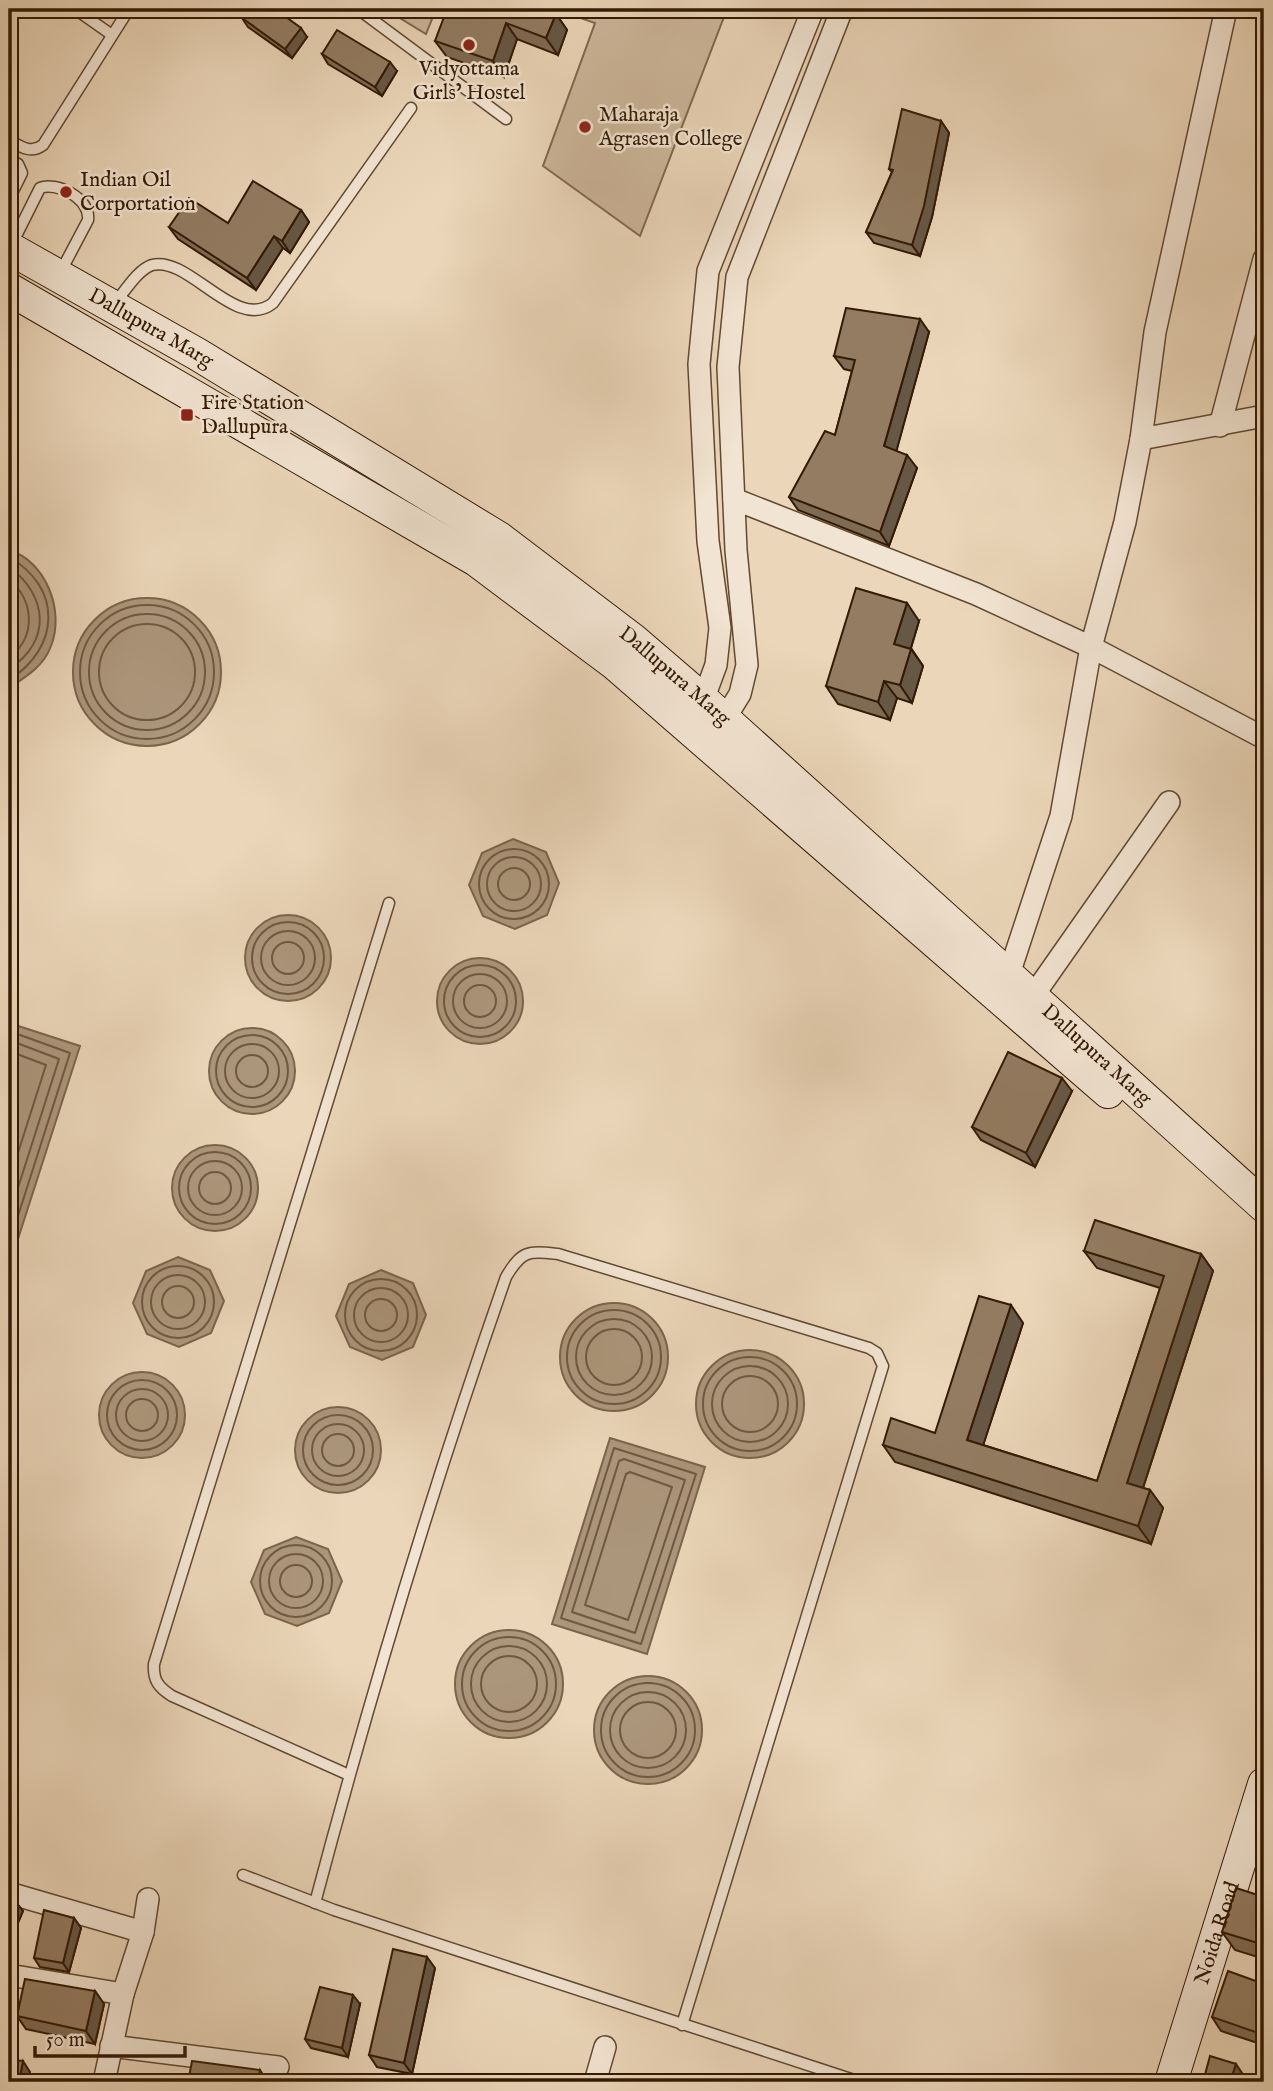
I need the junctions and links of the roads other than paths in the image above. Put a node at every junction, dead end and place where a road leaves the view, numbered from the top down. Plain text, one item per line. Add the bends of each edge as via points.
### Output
1 (75, 9) edge
2 (129, 9) edge
3 (358, 9) edge
4 (813, 9) edge
5 (842, 9) edge
6 (1226, 9) edge
7 (112, 35) junction
8 (411, 108) dead end
9 (506, 119) dead end
10 (9, 140) edge
11 (9, 159) edge
12 (9, 199) edge
13 (10, 248) edge
14 (1264, 259) edge
15 (59, 276) junction
16 (9, 289) edge
17 (112, 306) junction
18 (1264, 416) edge
19 (1220, 426) junction
20 (1141, 439) junction
21 (734, 499) junction
22 (1091, 647) junction
23 (712, 722) junction
24 (1264, 738) edge
25 (1169, 802) dead end
26 (389, 903) dead end
27 (1009, 974) junction
28 (1034, 996) junction
29 (1264, 1206) edge
30 (1264, 1228) edge
31 (349, 1775) junction
32 (1264, 1784) edge
33 (243, 1875) dead end
34 (9, 1894) edge
35 (148, 1899) dead end
36 (315, 1903) junction
37 (143, 1932) junction
38 (9, 1975) edge
39 (123, 1994) junction
40 (682, 2025) junction
41 (111, 2046) junction
42 (605, 2046) dead end
43 (278, 2067) dead end
44 (104, 2082) edge
45 (596, 2082) edge
46 (860, 2082) edge
47 (1171, 2082) edge

1 - 7 lane
2 - 7 lane
3 - 9 lane
4 - 23 street via 708,271 699,364 708,541 720,628
5 - 21 street via 737,277 728,367
6 - 20 street via 1155,332
7 - 10 lane via 43,145 27,149
8 - 17 lane via 264,310 240,307 184,274 152,265
11 - 12 lane via 22,173
13 - 15 main road, Dallupura Marg
13 - 15 lane via 40,188 50,185 82,200 88,220
14 - 19 street
15 - 17 main road, Dallupura Marg
16 - 23 main road, Dallupura Marg via 476,560 615,664 684,724
17 - 23 main road, Dallupura Marg via 499,538 632,639
18 - 19 street
19 - 20 street
20 - 22 street via 1125,522
21 - 22 street via 976,594
21 - 23 street via 747,665 740,694
22 - 24 street
22 - 27 street via 1061,816
23 - 27 main road, Dallupura Marg
23 - 30 main road, Dallupura Marg
25 - 28 street
26 - 31 lane via 153,1677 160,1689 172,1696
27 - 28 main road, Dallupura Marg
28 - 29 main road, Dallupura Marg
31 - 36 lane
31 - 40 lane via 458,1415 516,1260 530,1252 558,1254 877,1353 883,1366
32 - 47 main road, Noida Road
33 - 36 lane
34 - 37 street
35 - 37 street
36 - 40 lane
37 - 39 street
38 - 39 street
39 - 41 street
40 - 46 lane
41 - 43 street
41 - 44 street
42 - 45 street

